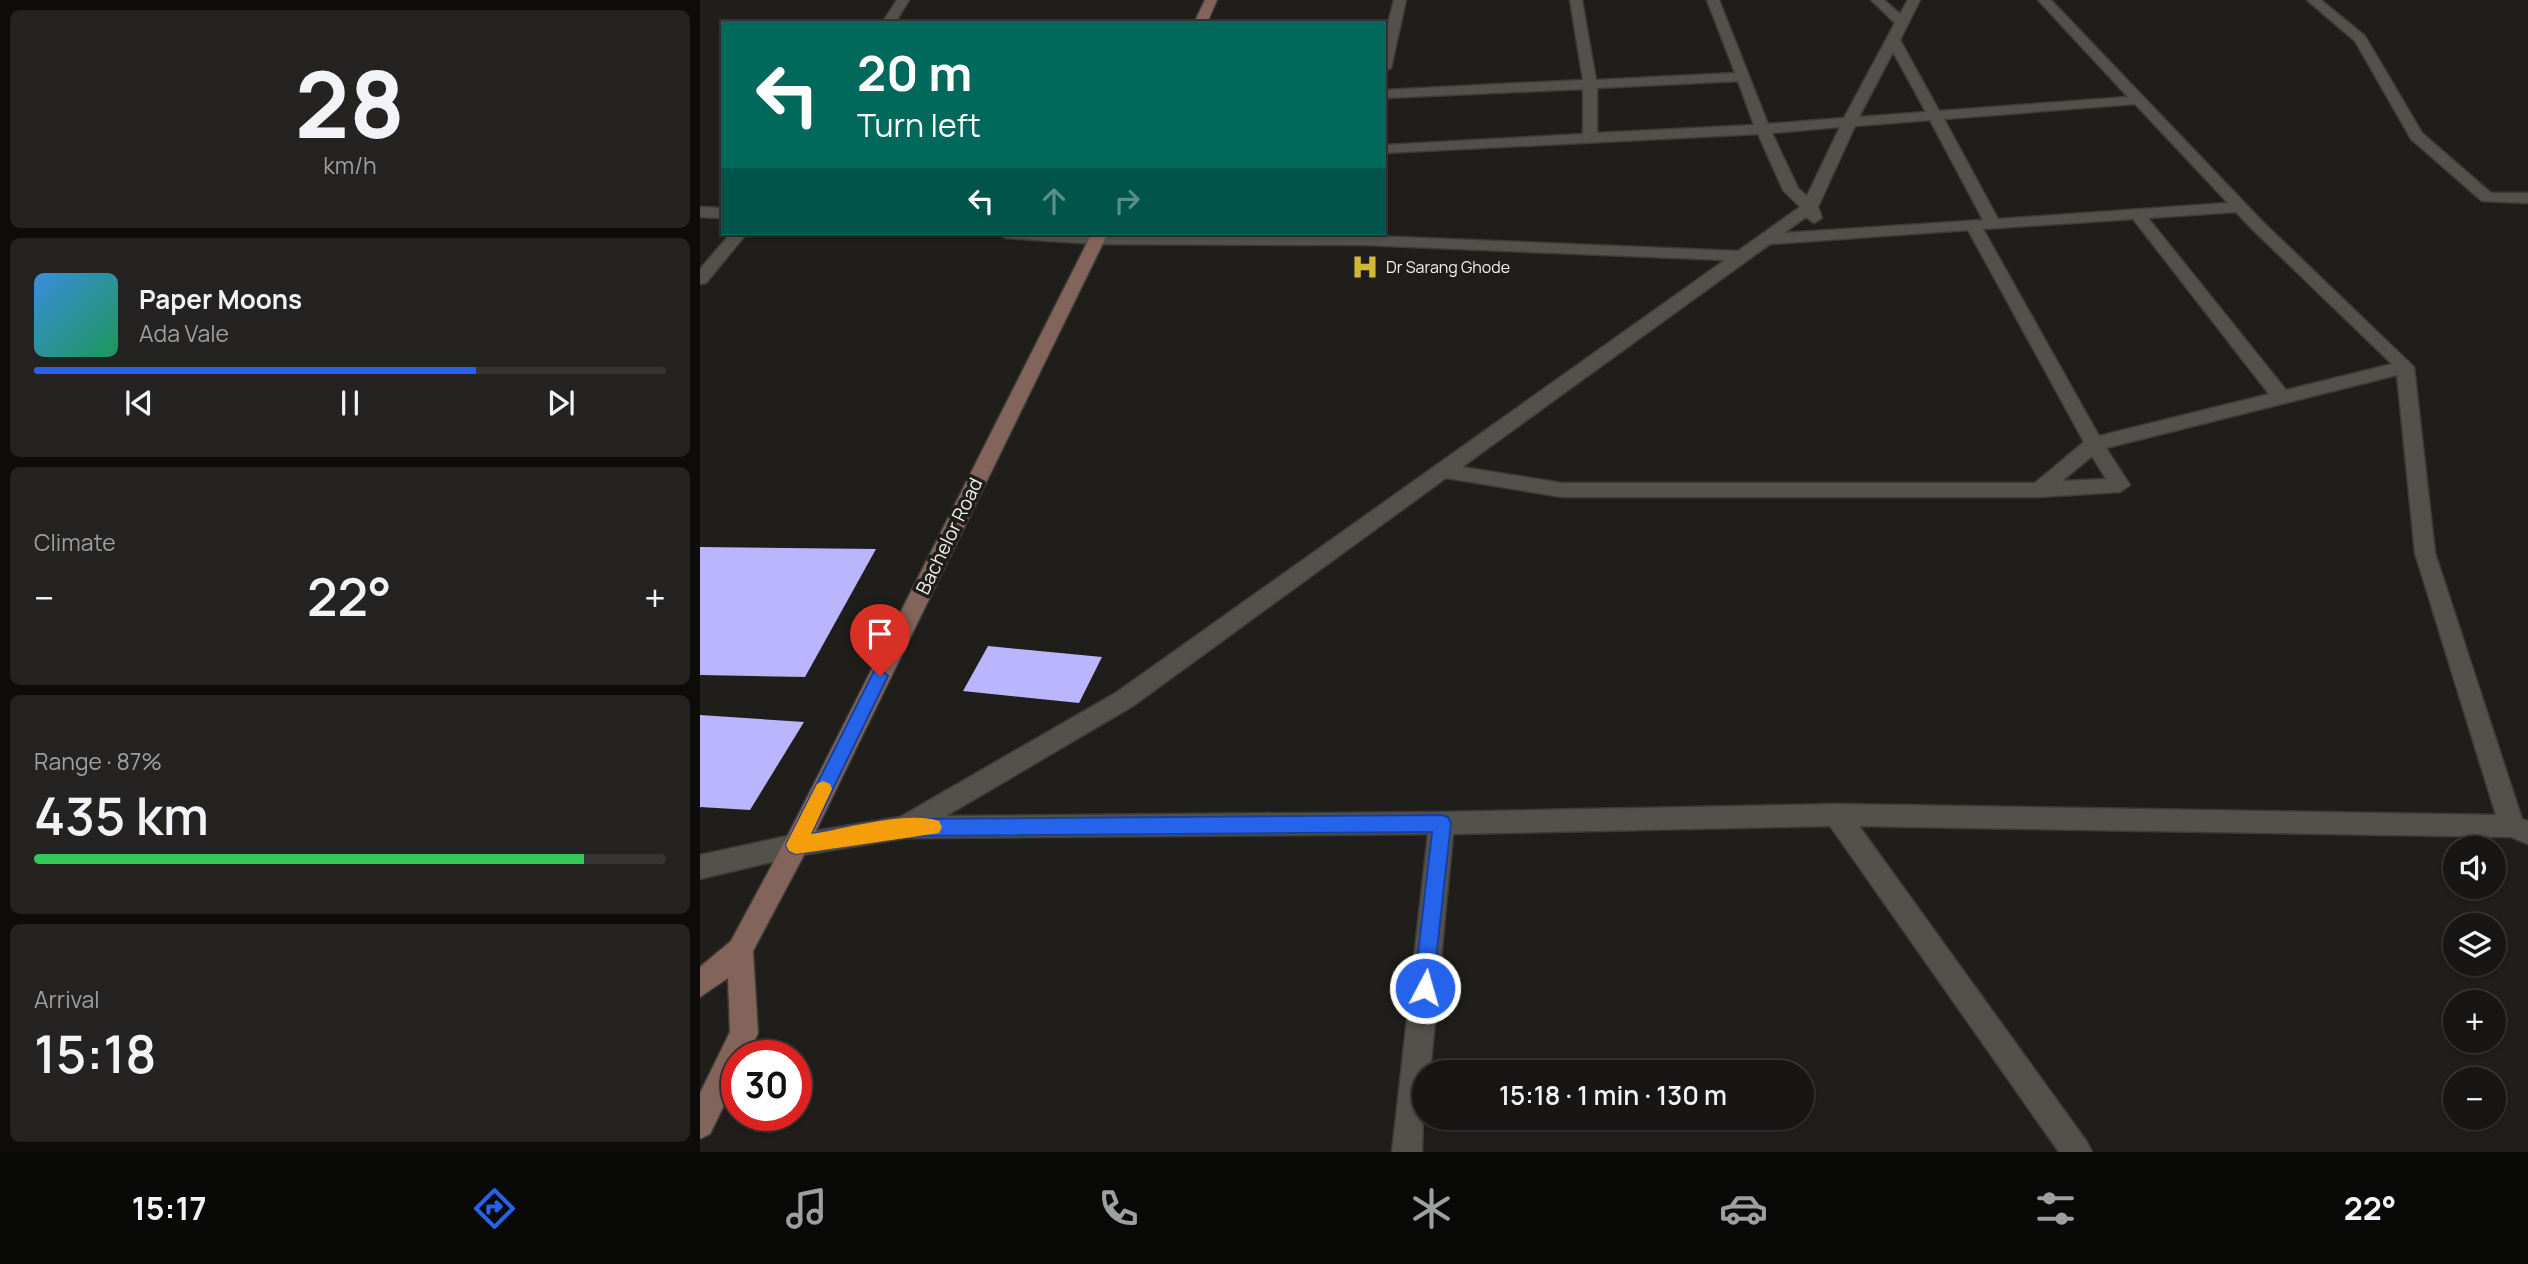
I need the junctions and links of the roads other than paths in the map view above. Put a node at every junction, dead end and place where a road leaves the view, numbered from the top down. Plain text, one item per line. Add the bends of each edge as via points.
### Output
1 (903, 0) edge
2 (1211, 0) edge
3 (1400, 0) edge
4 (1576, 0) edge
5 (1713, 0) edge
6 (1877, 0) edge
7 (1914, 0) edge
8 (2044, 0) edge
9 (2313, 0) edge
10 (889, 21) edge
11 (1201, 21) edge
12 (1903, 23) junction
13 (1894, 41) junction
14 (1386, 60) edge
15 (1744, 77) junction
16 (1590, 84) junction
17 (1386, 93) edge
18 (2137, 100) junction
19 (1936, 118) junction
20 (1849, 123) junction
21 (1763, 129) junction
22 (1590, 140) junction
23 (1386, 149) edge
24 (2528, 198) edge
25 (1811, 207) junction
26 (2240, 207) junction
27 (700, 212) edge
28 (721, 213) edge
29 (2137, 214) junction
30 (1993, 223) junction
31 (1973, 225) junction
32 (737, 235) edge
33 (1067, 235) edge
34 (1098, 236) edge
35 (1817, 236) junction
36 (1363, 237) edge
37 (1766, 239) junction
38 (1742, 256) junction
39 (700, 279) edge
40 (2405, 367) junction
41 (2282, 398) junction
42 (2094, 444) junction
43 (1443, 471) junction
44 (2039, 490) junction
45 (1836, 814) junction
46 (1442, 823) junction
47 (904, 827) junction
48 (2520, 829) edge
49 (796, 845) junction
50 (700, 867) edge
51 (740, 950) junction
52 (700, 984) edge
53 (700, 1124) edge
54 (1407, 1152) edge
55 (2077, 1152) edge

1 - 10 street
2 - 11 main road
3 - 14 street
4 - 16 street
5 - 15 street
6 - 12 street
7 - 12 street
8 - 18 street
9 - 24 street via 2360,39 2416,135 2487,198
12 - 13 street
13 - 19 street
13 - 20 street
15 - 16 street
15 - 21 street
16 - 17 street
16 - 22 street
18 - 19 street
18 - 26 street
19 - 20 street
19 - 30 street
20 - 21 street
20 - 25 street
21 - 22 street
21 - 25 street via 1791,190
22 - 23 street
25 - 35 street
25 - 37 street
26 - 29 street
26 - 40 street
27 - 28 street
29 - 30 street
29 - 41 street
30 - 31 street
31 - 35 street
31 - 42 street
32 - 39 street
33 - 34 street
34 - 36 street
34 - 49 main road, Bachelor Road
35 - 37 street
36 - 38 street
37 - 38 street
38 - 43 street
40 - 41 street
40 - 48 street via 2425,552
41 - 42 street
42 - 44 street
42 - 44 street via 2120,485
43 - 44 street via 1562,490
43 - 47 street via 1125,699
45 - 46 street
45 - 48 street
45 - 55 street
46 - 47 street
46 - 54 street
47 - 49 street
49 - 50 street
49 - 51 main road, Bachelor Road
51 - 52 main road, Bachelor Road
51 - 53 main road via 744,1033

